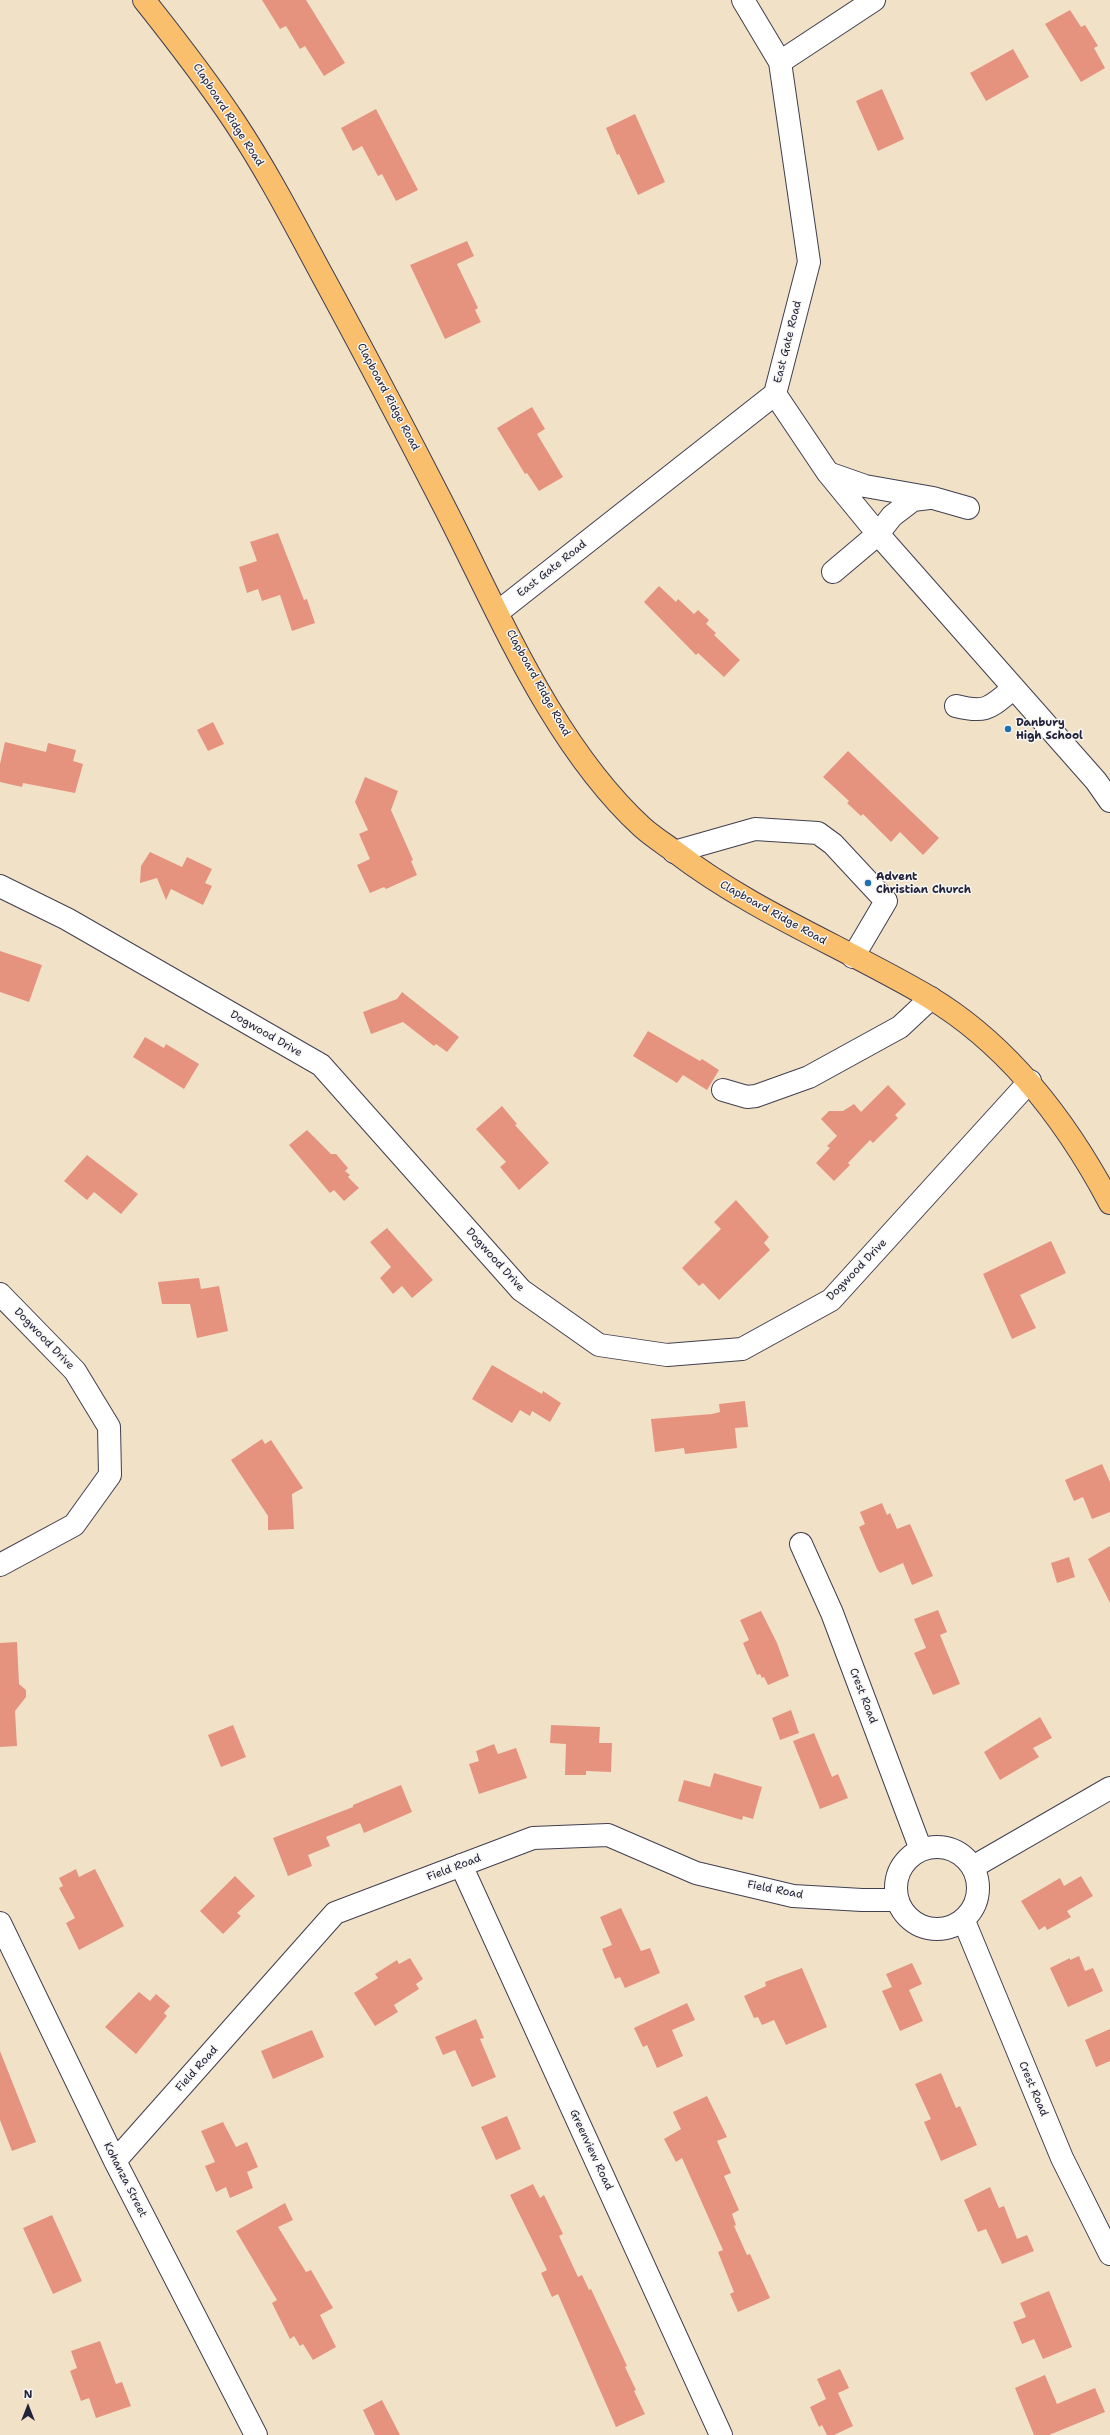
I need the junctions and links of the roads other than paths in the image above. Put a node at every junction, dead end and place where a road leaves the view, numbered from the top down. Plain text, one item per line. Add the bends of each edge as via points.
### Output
1 (144, 0) edge
2 (743, 0) edge
3 (874, 0) edge
4 (780, 62) junction
5 (775, 394) junction
6 (828, 473) junction
7 (933, 498) junction
8 (968, 508) dead end
9 (878, 534) junction
10 (833, 572) dead end
11 (498, 612) junction
12 (1014, 688) junction
13 (956, 706) dead end
14 (1110, 801) edge
15 (674, 852) junction
16 (0, 886) edge
17 (853, 957) junction
18 (931, 998) junction
19 (1030, 1081) junction
20 (723, 1090) dead end
21 (1110, 1203) edge
22 (0, 1294) edge
23 (801, 1544) dead end
24 (0, 1565) edge
25 (1110, 1788) edge
26 (921, 1850) junction
27 (461, 1866) junction
28 (973, 1867) junction
29 (897, 1900) junction
30 (964, 1921) junction
31 (0, 1923) edge
32 (115, 2160) junction
33 (1110, 2254) edge
34 (256, 2435) edge
35 (721, 2435) edge

1 - 11 main road, Clapboard Ridge Road via 198,68 275,187 381,382
2 - 4 street, East Gate Road
3 - 4 street
4 - 5 street, East Gate Road via 808,262
5 - 6 street
5 - 11 street, East Gate Road
6 - 7 street via 865,486
6 - 9 street
7 - 8 street
7 - 9 street via 913,500 892,516
9 - 10 street
9 - 12 street
11 - 15 main road, Clapboard Ridge Road via 557,722 595,776 642,828
12 - 13 street via 989,708 973,711
12 - 14 street via 1096,781
15 - 17 main road, Clapboard Ridge Road via 701,873 748,901
15 - 17 street via 755,829 818,833 834,844 886,900
16 - 19 street, Dogwood Drive via 67,919 321,1065 521,1290 598,1345 667,1355 742,1349 831,1300
17 - 18 main road, Clapboard Ridge Road
18 - 19 main road, Clapboard Ridge Road via 985,1039
18 - 20 street via 900,1027 808,1077 756,1096 747,1097
19 - 21 main road, Clapboard Ridge Road via 1069,1133
22 - 24 street, Dogwood Drive via 75,1371 109,1427 110,1475 74,1525
23 - 26 street, Crest Road via 832,1613
25 - 28 street
26 - 28 street via 935,1847 950,1848 964,1856
26 - 29 street via 908,1858 899,1870
27 - 29 street, Field Road via 533,1838 608,1835 696,1873 793,1896
27 - 32 street, Field Road via 335,1913
27 - 35 street, Greenview Road
28 - 30 street via 978,1881 978,1896 973,1910
29 - 30 street via 904,1914 933,1930 949,1928
30 - 33 street, Crest Road via 1062,2158
31 - 32 street, Kohanza Street
32 - 34 street, Kohanza Street

